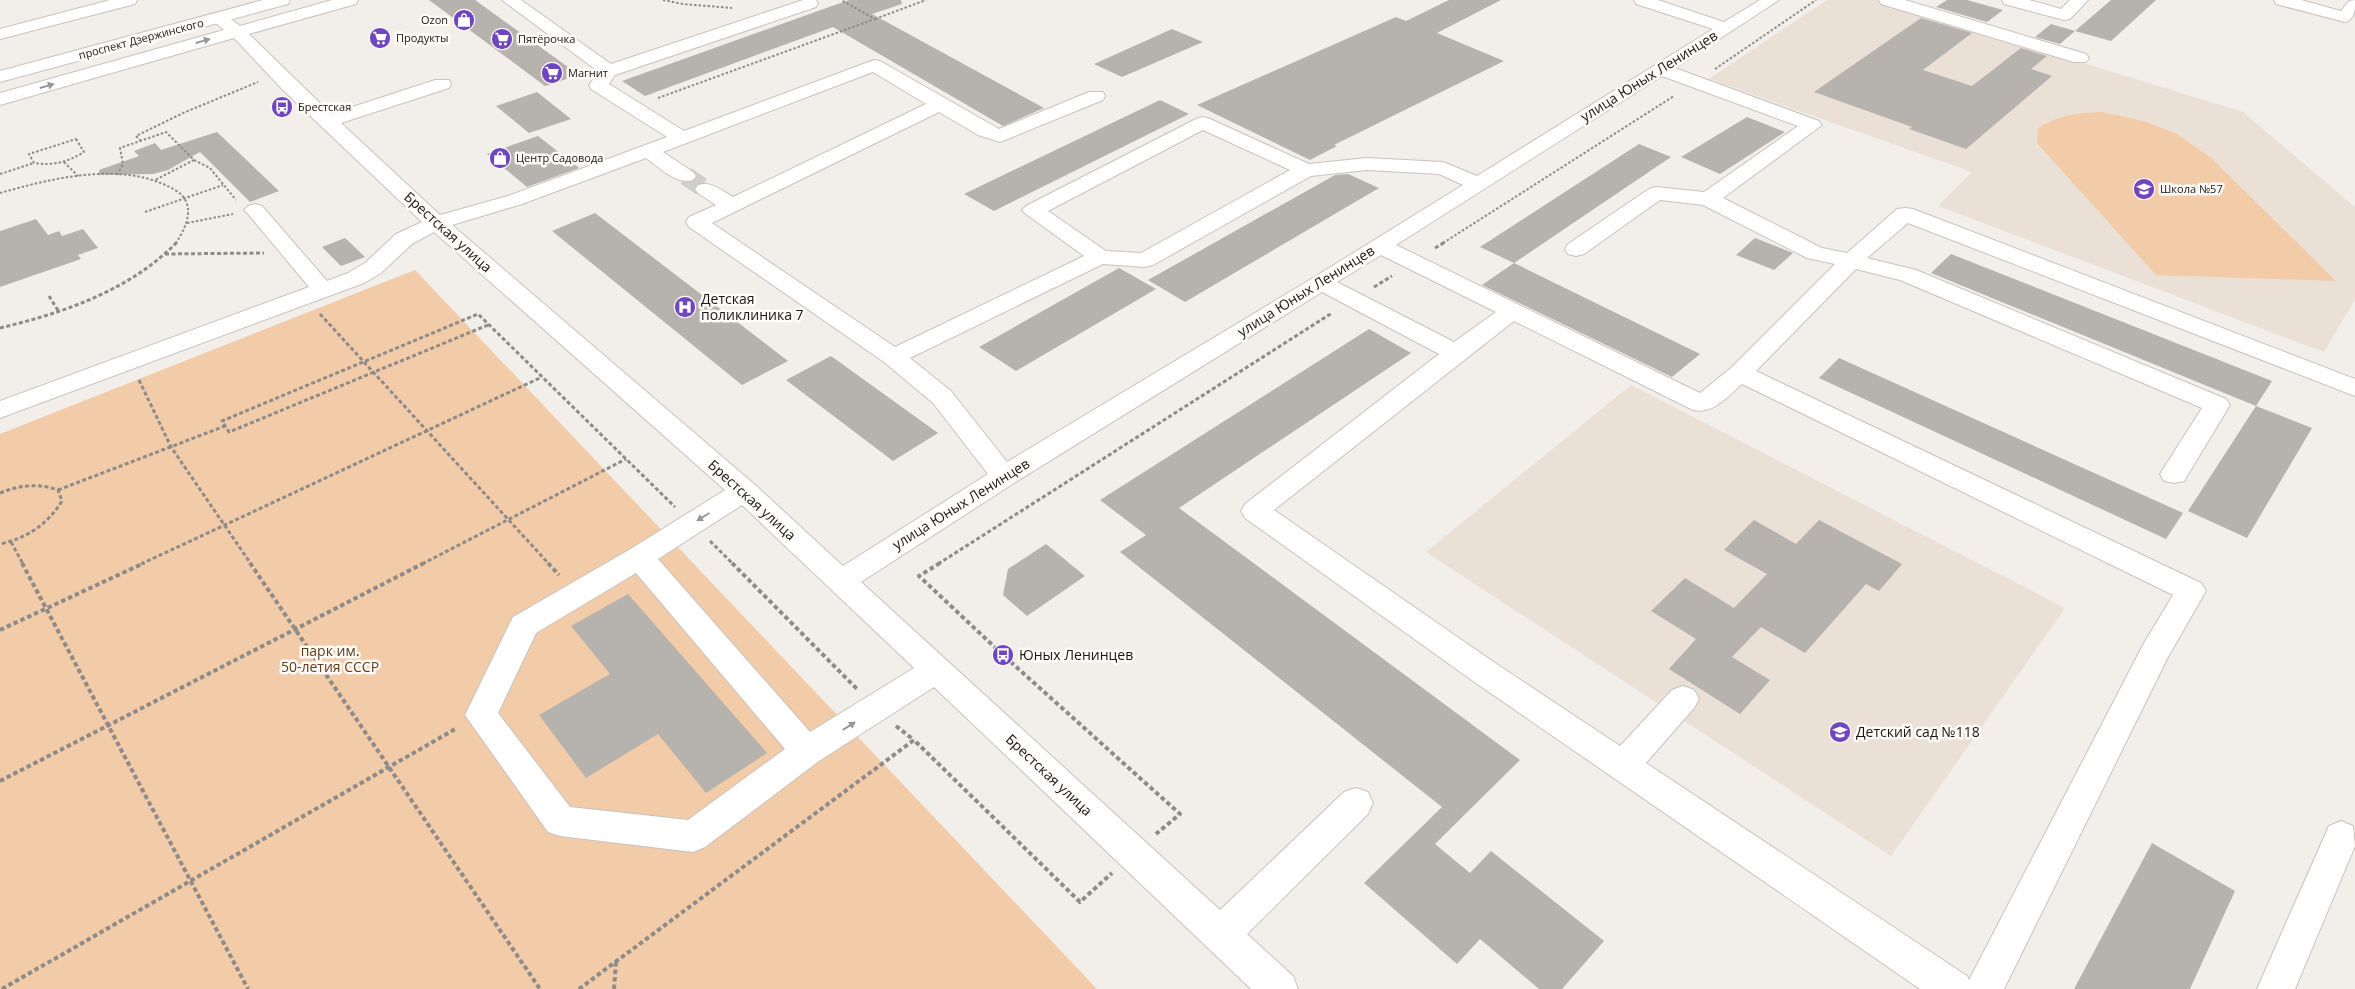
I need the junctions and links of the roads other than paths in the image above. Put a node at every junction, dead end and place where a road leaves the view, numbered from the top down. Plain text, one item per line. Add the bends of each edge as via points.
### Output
1 (129, 0) edge
2 (282, 0) edge
3 (350, 0) edge
4 (510, 0) edge
5 (1642, 0) edge
6 (1771, 0) edge
7 (1887, 0) edge
8 (2010, 0) edge
9 (2080, 0) edge
10 (2282, 0) edge
11 (810, 3) dead end
12 (2352, 15) edge
13 (227, 24) junction
14 (1726, 28) junction
15 (0, 34) edge
16 (851, 53) dead end
17 (2080, 58) dead end
18 (874, 65) junction
19 (1660, 69) junction
20 (608, 71) junction
21 (0, 78) edge
22 (442, 84) dead end
23 (1096, 96) dead end
24 (0, 100) edge
25 (940, 104) junction
26 (327, 121) junction
27 (682, 138) junction
28 (648, 151) junction
29 (1306, 170) junction
30 (686, 176) tunnel mouth
31 (1479, 184) junction
32 (705, 189) tunnel mouth
33 (1708, 199) junction
34 (732, 205) junction
35 (250, 211) road end
36 (436, 223) junction
37 (1380, 246) junction
38 (1576, 249) dead end
39 (1100, 257) junction
40 (1851, 261) junction
41 (1321, 283) junction
42 (314, 293) junction
43 (1512, 311) junction
44 (1456, 353) junction
45 (893, 357) junction
46 (1740, 373) junction
47 (2355, 388) edge
48 (0, 410) edge
49 (2174, 474) dead end
50 (1004, 476) junction
51 (744, 491) junction
52 (639, 557) junction
53 (840, 581) junction
54 (936, 670) junction
55 (1683, 699) dead end
56 (807, 751) junction
57 (1622, 766) junction
58 (1356, 803) dead end
59 (2341, 837) dead end
60 (1220, 935) junction
61 (1279, 989) edge
62 (1953, 989) edge
63 (1984, 989) edge
64 (2276, 989) edge

1 - 15 street
2 - 13 street, проспект Дзержинского
3 - 13 street
4 - 20 street
5 - 14 street
6 - 14 street, улица Юных Ленинцев
7 - 17 street
8 - 9 street via 2064,15
10 - 12 street
11 - 20 street
13 - 21 street, проспект Дзержинского
24 -> 13 street
13 - 26 street, Брестская улица
14 - 19 street, улица Юных Ленинцев
16 - 18 street
18 - 25 street
18 - 27 street
19 - 31 street, улица Юных Ленинцев
19 - 33 street via 1812,125
20 - 27 street via 598,85
22 - 26 street
23 - 25 street via 1000,136 985,131
25 - 34 street
26 - 36 street, Брестская улица
27 - 28 street
28 - 30 street
28 - 36 street via 515,200
29 - 31 street via 1367,164 1442,168
29 - 39 street via 1145,260
29 - 39 street via 1203,123 1033,210
31 - 37 street, улица Юных Ленинцев
32 - 34 street
33 - 38 street via 1656,193
33 - 40 street via 1815,253
34 - 45 street via 697,222
35 - 42 street via 290,251
36 - 42 street via 404,239 373,268
36 - 51 street, Брестская улица
37 - 41 street, улица Юных Ленинцев
37 - 43 street
39 - 45 street
40 - 46 street
40 - 47 street via 1905,214
40 - 49 street via 1908,275 2217,405
41 - 44 street
41 - 50 street, улица Юных Ленинцев
42 - 48 street
43 - 44 street
43 - 46 street via 1702,404
44 - 57 street via 1255,511
45 - 50 street via 942,397
46 - 63 street via 2191,591 2155,652
50 - 53 street, улица Юных Ленинцев
51 -> 52 street
51 - 53 street, Брестская улица
52 - 56 street
52 - 56 street via 524,625 481,715 560,821 693,836
53 - 54 street, Брестская улица
56 -> 54 street
54 - 60 street, Брестская улица
55 - 57 street
57 - 62 street
58 - 60 street
59 - 64 street
60 - 61 street, Брестская улица

